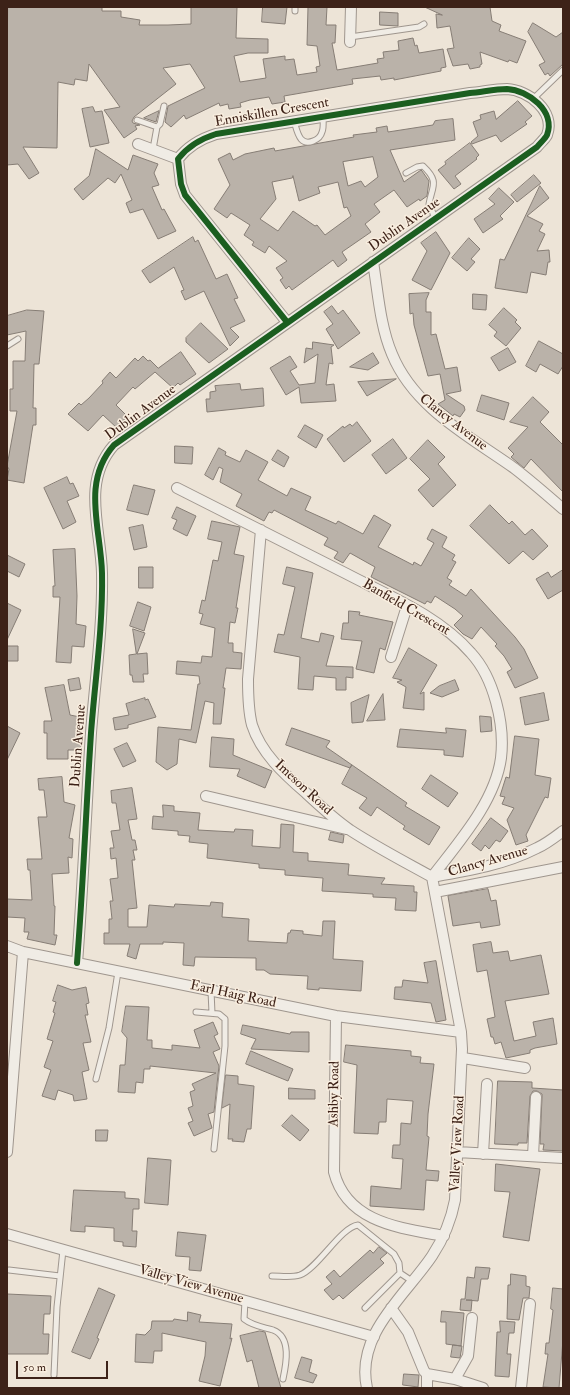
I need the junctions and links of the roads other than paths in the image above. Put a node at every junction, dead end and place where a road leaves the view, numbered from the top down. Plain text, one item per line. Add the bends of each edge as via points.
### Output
1 (351, 7) edge
2 (424, 24) dead end
3 (350, 40) joint
4 (563, 70) edge
5 (533, 99) junction
6 (164, 106) dead end
7 (323, 116) junction
8 (138, 120) dead end
9 (294, 121) junction
10 (157, 127) junction
11 (547, 134) joint
12 (138, 144) dead end
13 (153, 149) junction
14 (178, 159) junction
15 (406, 173) dead end
16 (435, 218) junction
17 (373, 262) junction
18 (287, 322) junction
19 (18, 340) dead end
20 (7, 346) edge
21 (177, 488) dead end
22 (563, 509) edge
23 (261, 530) junction
24 (407, 606) junction
25 (391, 657) dead end
26 (206, 796) dead end
27 (350, 830) junction
28 (563, 831) edge
29 (563, 867) edge
30 (432, 877) junction
31 (435, 892) junction
32 (7, 946) edge
33 (23, 952) junction
34 (77, 963) junction
35 (118, 972) junction
36 (211, 991) junction
37 (196, 1012) dead end
38 (212, 1012) junction
39 (336, 1016) junction
40 (461, 1032) junction
41 (462, 1058) junction
42 (526, 1068) dead end
43 (96, 1079) dead end
44 (487, 1084) dead end
45 (536, 1097) dead end
46 (214, 1149) dead end
47 (7, 1152) edge
48 (457, 1152) junction
49 (483, 1154) junction
50 (533, 1156) junction
51 (563, 1158) edge
52 (7, 1234) edge
53 (444, 1236) junction
54 (63, 1250) junction
55 (9, 1270) dead end
56 (400, 1272) junction
57 (60, 1276) junction
58 (272, 1276) dead end
59 (412, 1281) junction
60 (245, 1301) junction
61 (530, 1304) dead end
62 (365, 1308) dead end
63 (391, 1308) junction
64 (472, 1318) dead end
65 (374, 1337) junction
66 (427, 1374) junction
67 (54, 1375) dead end
68 (283, 1379) dead end
69 (456, 1379) junction
70 (368, 1388) edge
71 (427, 1388) edge
72 (483, 1388) edge
73 (521, 1388) edge

1 - 3 street
2 - 3 lane
4 - 5 lane
5 - 7 street, Enniskillen Crescent via 516,91 497,90
5 - 11 street, Enniskillen Crescent via 548,120
6 - 10 lane
7 - 9 street, Enniskillen Crescent
7 - 9 lane via 322,133 310,142 300,138
8 - 10 lane
9 - 14 street, Enniskillen Crescent via 211,135 186,149
10 - 13 lane
11 - 16 street, Dublin Avenue via 537,147
12 - 13 street
13 - 14 street
14 - 18 street via 181,184 189,200
15 - 16 lane via 423,166 434,181 435,186 429,204
16 - 17 street, Dublin Avenue
17 - 18 street, Dublin Avenue
17 - 22 street, Clancy Avenue via 386,339 400,371 413,390 445,419 536,485
18 - 34 street, Dublin Avenue via 114,445 104,456 101,464 95,496 102,572 101,630 91,732
19 - 20 lane
21 - 23 street, Banfield Crescent
23 - 24 street, Banfield Crescent
23 - 27 street, Imeson Road via 248,679 252,725 270,758 288,778
24 - 25 street
24 - 30 street, Banfield Crescent via 447,630 472,654 488,681 500,721 500,758 495,780 483,807
26 - 27 street
27 - 30 street, Imeson Road
28 - 30 street, Clancy Avenue via 538,848 505,861
29 - 31 street
30 - 31 street, Valley View Road
31 - 40 street, Valley View Road
32 - 33 street, Earl Haig Road
33 - 34 street, Earl Haig Road
33 - 47 street
34 - 35 street, Earl Haig Road
35 - 36 street, Earl Haig Road
35 - 43 lane via 109,1028
36 - 38 lane
36 - 39 street, Earl Haig Road
37 - 38 lane
38 - 46 lane via 223,1016 226,1028
39 - 40 street, Earl Haig Road
39 - 53 street, Ashby Road via 336,1181 347,1197 363,1212 380,1222
40 - 41 street, Valley View Road
41 - 42 street
41 - 48 street, Valley View Road
44 - 49 street
45 - 50 street
48 - 49 street
48 - 53 street, Valley View Road via 455,1200 452,1218
49 - 50 street
50 - 51 street
52 - 54 street, Valley View Avenue
53 - 59 street, Valley View Road via 432,1257
54 - 57 lane
54 - 60 street, Valley View Avenue
55 - 57 lane
56 - 58 lane via 394,1254 356,1225 337,1240 306,1272 292,1276
56 - 59 lane
56 - 62 lane
57 - 67 lane
59 - 63 street, Valley View Road
60 - 65 street, Valley View Avenue
60 - 68 lane via 244,1319 276,1331 284,1341 287,1362
61 - 73 street
63 - 65 street, Valley View Road
63 - 66 street via 408,1332 421,1368
64 - 69 street via 468,1356
65 - 70 street, Valley View Road via 368,1358
66 - 69 street
66 - 71 street
69 - 72 street

